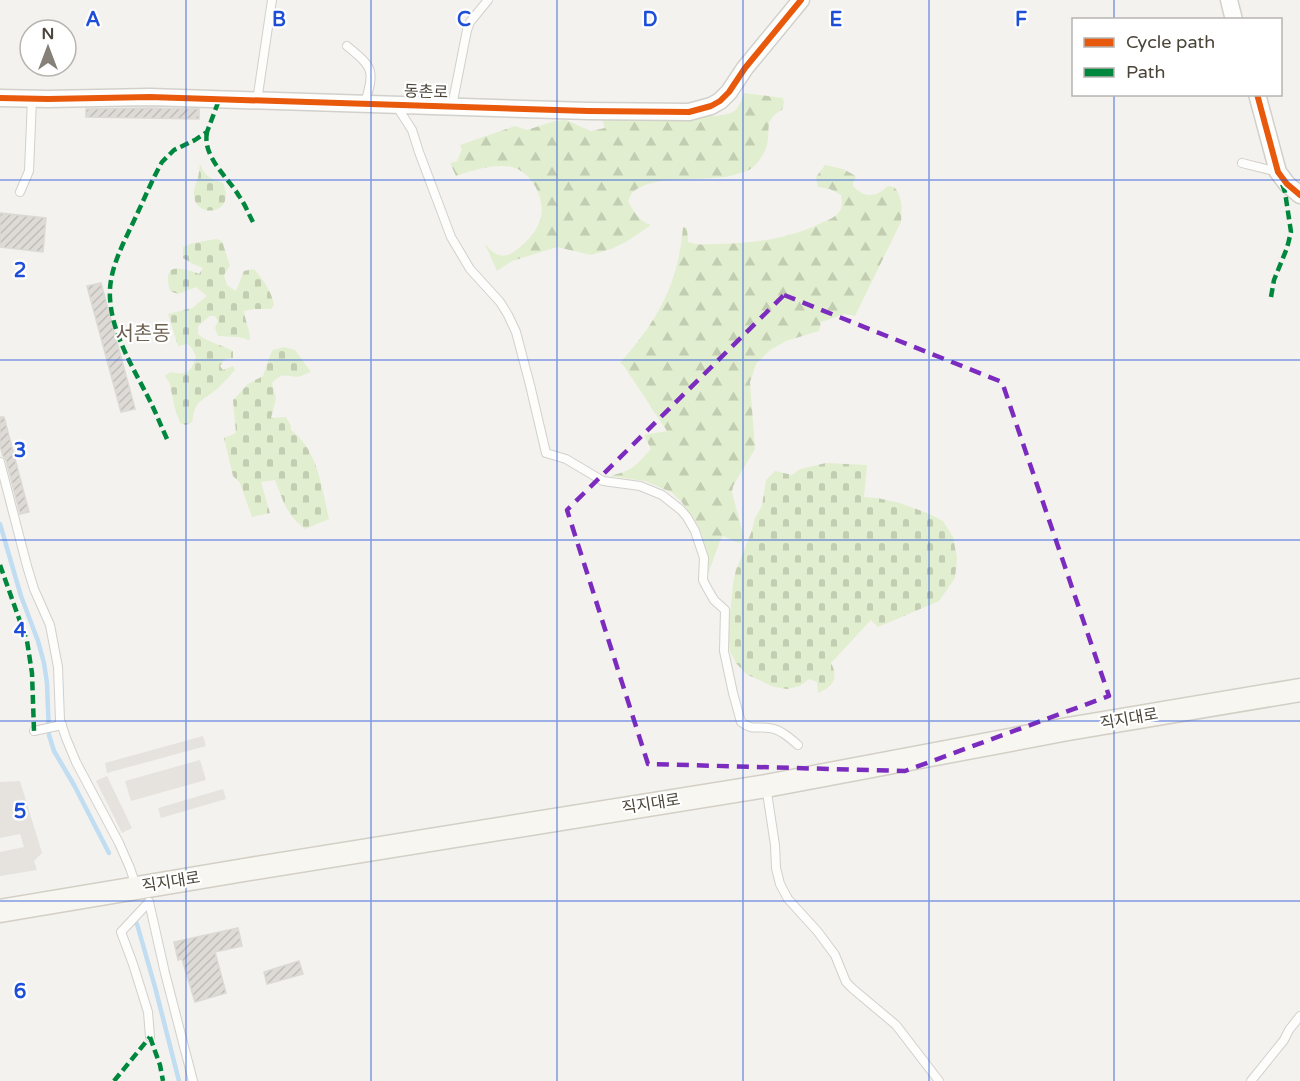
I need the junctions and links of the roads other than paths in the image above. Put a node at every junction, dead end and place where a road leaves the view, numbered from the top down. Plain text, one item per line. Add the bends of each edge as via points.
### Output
1 (272, 0) edge
2 (488, 0) edge
3 (801, 0) edge
4 (1229, 0) edge
5 (1234, 18) edge
6 (347, 46) dead end
7 (1258, 96) edge
8 (0, 98) edge
9 (32, 99) junction
10 (257, 101) junction
11 (365, 104) junction
12 (395, 104) junction
13 (452, 106) junction
14 (1242, 164) dead end
15 (1278, 172) junction
16 (20, 192) dead end
17 (1300, 195) edge
18 (0, 462) edge
19 (1300, 690) edge
20 (62, 725) junction
21 (34, 731) dead end
22 (798, 745) dead end
23 (766, 786) junction
24 (143, 895) junction
25 (0, 910) edge
26 (1300, 1016) edge
27 (150, 1036) dead end
28 (193, 1081) edge
29 (939, 1081) edge
30 (1251, 1081) edge

1 - 10 lane
2 - 13 lane via 467,30
3 - 13 street, 동촌로 via 729,92 703,109 588,111
4 - 5 street
6 - 11 lane via 370,70 372,80
7 - 15 street
8 - 9 street, 동촌로
9 - 10 street, 동촌로 via 150,97
9 - 16 lane via 29,171
10 - 11 street, 동촌로
11 - 12 street, 동촌로
12 - 13 street, 동촌로
12 - 22 lane via 412,130 451,237 470,269 500,302 516,332 546,453 566,459 603,481 640,486 662,495 681,510 695,531 704,558 706,586 724,610 724,651 741,722 749,728 777,730
14 - 15 lane
15 - 17 street
18 - 20 lane via 34,589 50,625
19 - 23 main road, 직지대로
20 - 21 lane
20 - 24 lane via 76,762
23 - 24 main road, 직지대로
23 - 29 lane via 776,868 788,899 835,955 846,982 896,1026
24 - 25 main road, 직지대로
24 - 27 lane via 121,932 148,1012
24 - 28 lane
26 - 30 lane

